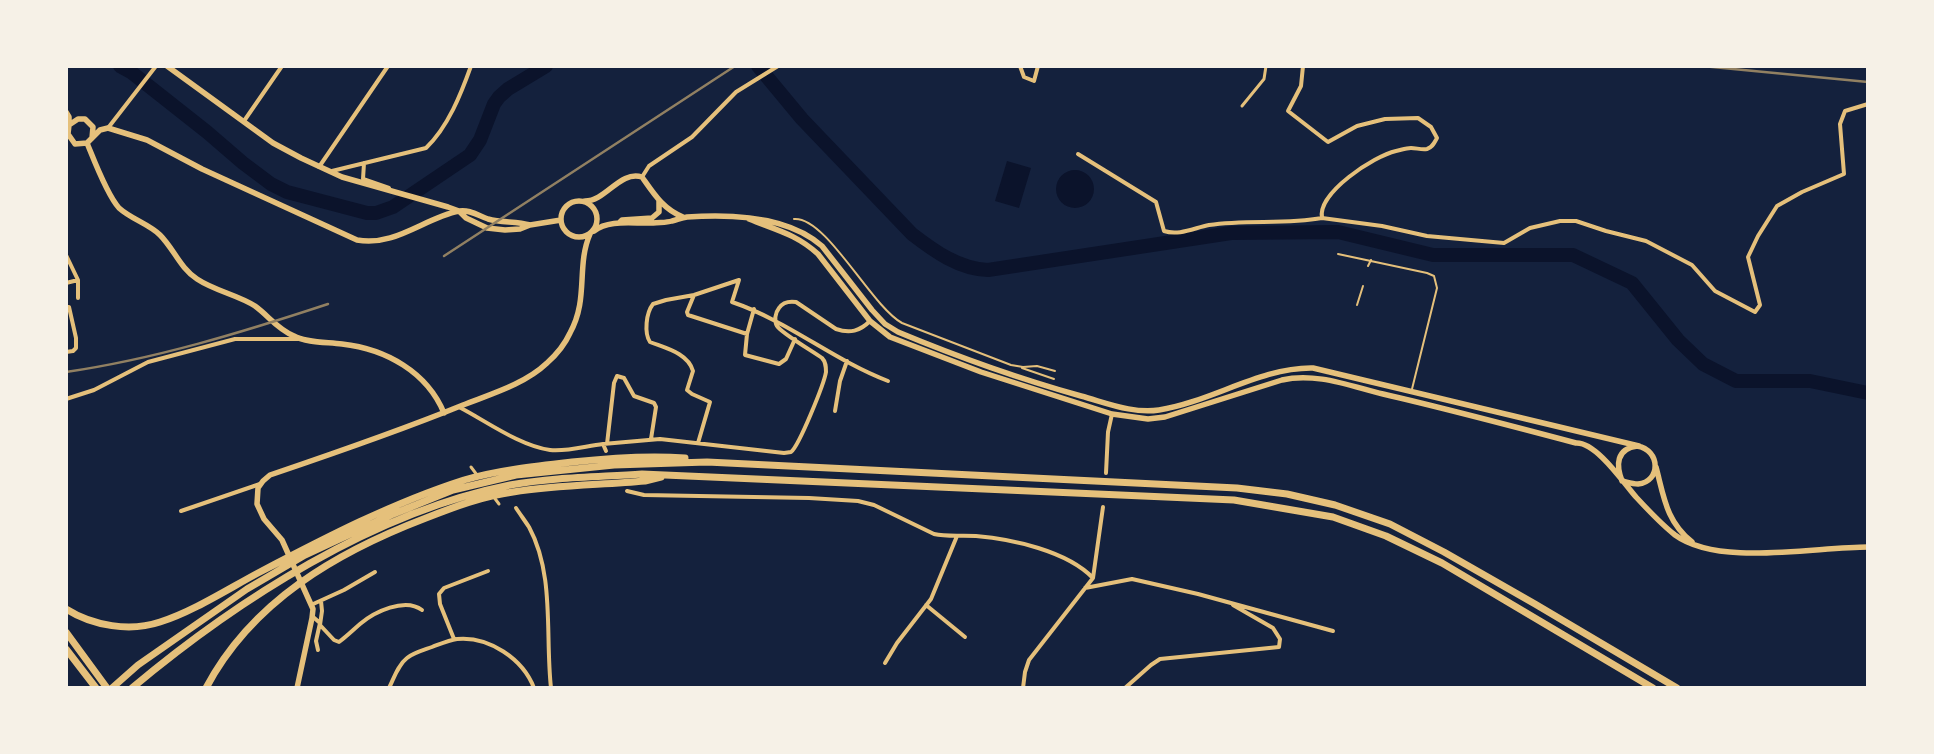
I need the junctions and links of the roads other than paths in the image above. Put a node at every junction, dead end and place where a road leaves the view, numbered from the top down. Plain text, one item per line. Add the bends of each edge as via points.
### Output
1 (156, 66) edge
2 (167, 66) edge
3 (282, 66) edge
4 (388, 66) edge
5 (471, 66) edge
6 (778, 66) edge
7 (1020, 66) edge
8 (1038, 66) edge
9 (1266, 66) edge
10 (1304, 66) edge
11 (1868, 104) edge
12 (1242, 106) dead end
13 (66, 112) edge
14 (244, 121) junction
15 (69, 126) junction
16 (108, 128) junction
17 (92, 138) junction
18 (68, 139) edge
19 (86, 143) junction
20 (1078, 154) dead end
21 (364, 163) junction
22 (319, 167) junction
23 (330, 172) junction
24 (642, 176) junction
25 (392, 191) junction
26 (585, 201) junction
27 (659, 201) junction
28 (459, 211) junction
29 (683, 217) junction
30 (794, 218) dead end
31 (1322, 218) junction
32 (749, 219) junction
33 (561, 220) junction
34 (619, 223) junction
35 (592, 232) junction
36 (1338, 254) dead end
37 (66, 255) edge
38 (1371, 260) junction
39 (1368, 266) dead end
40 (78, 280) junction
41 (66, 283) edge
42 (1363, 286) dead end
43 (694, 295) junction
44 (78, 298) dead end
45 (1357, 305) dead end
46 (66, 307) edge
47 (754, 309) junction
48 (775, 320) junction
49 (870, 322) junction
50 (747, 334) junction
51 (795, 339) junction
52 (302, 340) junction
53 (66, 352) edge
54 (847, 361) junction
55 (1017, 366) junction
56 (1055, 372) dead end
57 (1054, 378) dead end
58 (888, 382) dead end
59 (1412, 392) junction
60 (66, 398) edge
61 (459, 407) junction
62 (835, 411) dead end
63 (444, 413) junction
64 (1112, 414) junction
65 (651, 439) junction
66 (698, 443) junction
67 (605, 444) junction
68 (1639, 446) junction
69 (606, 451) dead end
70 (707, 462) junction
71 (1655, 462) junction
72 (471, 467) dead end
73 (1106, 472) dead end
74 (668, 474) junction
75 (1622, 480) junction
76 (260, 484) junction
77 (627, 491) dead end
78 (499, 504) dead end
79 (1103, 507) dead end
80 (516, 508) dead end
81 (181, 511) dead end
82 (957, 536) junction
83 (1696, 545) junction
84 (1868, 546) edge
85 (488, 571) dead end
86 (375, 572) dead end
87 (1093, 578) junction
88 (1086, 588) junction
89 (321, 601) junction
90 (1227, 602) junction
91 (312, 605) junction
92 (926, 605) junction
93 (66, 609) edge
94 (422, 610) dead end
95 (312, 616) junction
96 (320, 625) junction
97 (1333, 631) dead end
98 (66, 632) edge
99 (965, 637) dead end
100 (454, 639) junction
101 (66, 649) edge
102 (318, 650) dead end
103 (885, 663) dead end
104 (96, 688) edge
105 (107, 688) edge
106 (112, 688) edge
107 (132, 688) edge
108 (206, 688) edge
109 (297, 688) edge
110 (389, 688) edge
111 (441, 688) edge
112 (454, 688) edge
113 (534, 688) edge
114 (551, 688) edge
115 (1023, 688) edge
116 (1125, 688) edge
117 (1653, 688) edge
118 (1677, 688) edge

1 - 16 street
2 - 14 main road
3 - 14 street
4 - 22 street
5 - 21 street via 461,94 426,148
6 - 24 street via 736,92 692,137 650,166
7 - 8 street via 1024,77 1034,81
9 - 12 street via 1264,79
10 - 31 street via 1301,86 1288,111 1328,142 1357,126 1385,119 1418,118 1431,127 1437,138 1433,146 1426,149 1394,151 1358,168 1324,201 1320,212
11 - 31 street via 1846,110 1840,124 1844,174 1777,206 1758,236 1748,257 1760,304 1754,312 1715,291 1692,265 1646,240 1576,221 1530,228 1504,243 1427,236
13 - 15 main road
14 - 22 main road via 286,151
15 - 17 main road via 78,119 88,121 94,131
15 - 18 main road
16 - 17 main road via 100,130
16 - 28 main road via 148,140 211,173 357,240 385,240
17 - 19 main road
18 - 19 main road via 75,144
19 - 52 main road via 118,206 159,235 189,273 215,290 246,301 278,327
20 - 31 street via 1156,202 1164,231 1172,234 1210,225 1278,220 1299,222
21 - 23 street
21 - 25 street via 364,180
22 - 23 main road
23 - 25 main road
24 - 26 main road via 630,176 595,199
24 - 27 main road
25 - 28 main road
26 - 33 main road via 568,204
26 - 35 main road via 597,214
27 - 29 main road via 672,213
27 - 34 main road via 660,212 656,216
28 - 33 main road via 487,228 505,230
29 - 32 main road
29 - 34 main road via 673,222
30 - 55 lane via 812,223 895,319
32 - 49 main road via 796,237 818,254
32 - 59 main road via 775,222 814,239 876,315 898,332 1035,382 1121,407 1142,411 1176,406 1302,368 1329,371
33 - 35 main road via 569,234 579,237
34 - 35 main road via 603,225
35 - 61 main road via 583,259 581,301 576,320 562,346 547,364 532,374
36 - 38 lane
37 - 40 street
38 - 39 lane
38 - 59 lane via 1427,273 1434,276 1436,282
40 - 41 street
40 - 44 street
42 - 45 lane
43 - 47 street via 739,280 732,302
43 - 50 street via 688,315
43 - 66 street via 653,304 646,333 650,342 676,352 690,363 693,371 687,390 710,402
46 - 53 street via 69,307 76,344 73,350
47 - 48 street
47 - 50 street
48 - 49 street via 778,309 790,301 843,332 856,331
48 - 51 street via 780,329
48 - 54 street
49 - 64 main road via 897,340 1032,390
50 - 51 street via 745,355 778,364 786,359
51 - 66 street via 822,358 826,367 794,449 784,453
52 - 60 street via 235,339 148,362 94,390
52 - 63 main road via 352,345 410,368 429,386
54 - 58 street
54 - 62 street
55 - 56 lane via 1037,366
55 - 57 lane
59 - 68 main road
61 - 63 main road
61 - 67 street via 542,448 552,450
63 - 76 main road via 270,475
64 - 73 street
64 - 75 main road via 1148,419 1165,417 1282,380 1307,377 1582,443 1603,459
65 - 66 street
65 - 67 street
65 - 67 street via 654,403 634,396 624,378 617,376
67 - 69 street
68 - 71 main road via 1651,453
68 - 75 main road via 1626,449 1619,457
70 - 93 highway via 658,457 607,459 473,478 378,513 160,622 119,627 86,619
70 - 106 highway via 614,465 541,472 453,490 305,555 247,589 138,665
70 - 118 highway via 1237,488 1287,494 1336,505 1390,524 1444,552
71 - 75 main road via 1653,474 1644,482 1633,484
71 - 83 main road via 1673,522
72 - 78 street
74 - 107 highway via 586,476 510,485 424,510 340,548 263,591 196,636
74 - 108 highway via 645,481 512,492 466,502 386,533 306,578 272,604 226,653
74 - 117 highway via 1225,499 1333,517 1386,536 1442,563
75 - 83 main road via 1667,529 1681,540
76 - 81 street
76 - 91 main road via 256,499 258,507 282,540
77 - 82 street via 644,495 858,501 874,505 927,532
79 - 87 street
80 - 114 street via 532,533 542,565
82 - 87 street via 1000,539 1039,548 1084,569
82 - 92 street
83 - 84 main road via 1719,552 1745,553
85 - 100 street via 444,588 439,594
86 - 89 street
87 - 88 street
88 - 90 street via 1132,579
88 - 115 street via 1029,660
89 - 91 street
89 - 96 street
90 - 97 street
90 - 116 street via 1273,628 1280,639 1279,647 1160,659 1150,664
91 - 95 main road
92 - 99 street
92 - 103 street
94 - 96 street via 416,606 397,606 380,612 361,623 340,642
95 - 96 street
95 - 109 main road
96 - 102 street via 316,641
98 - 105 highway
100 - 110 street via 406,658
100 - 113 street via 476,640 506,654 530,677
101 - 104 highway
111 - 112 street

